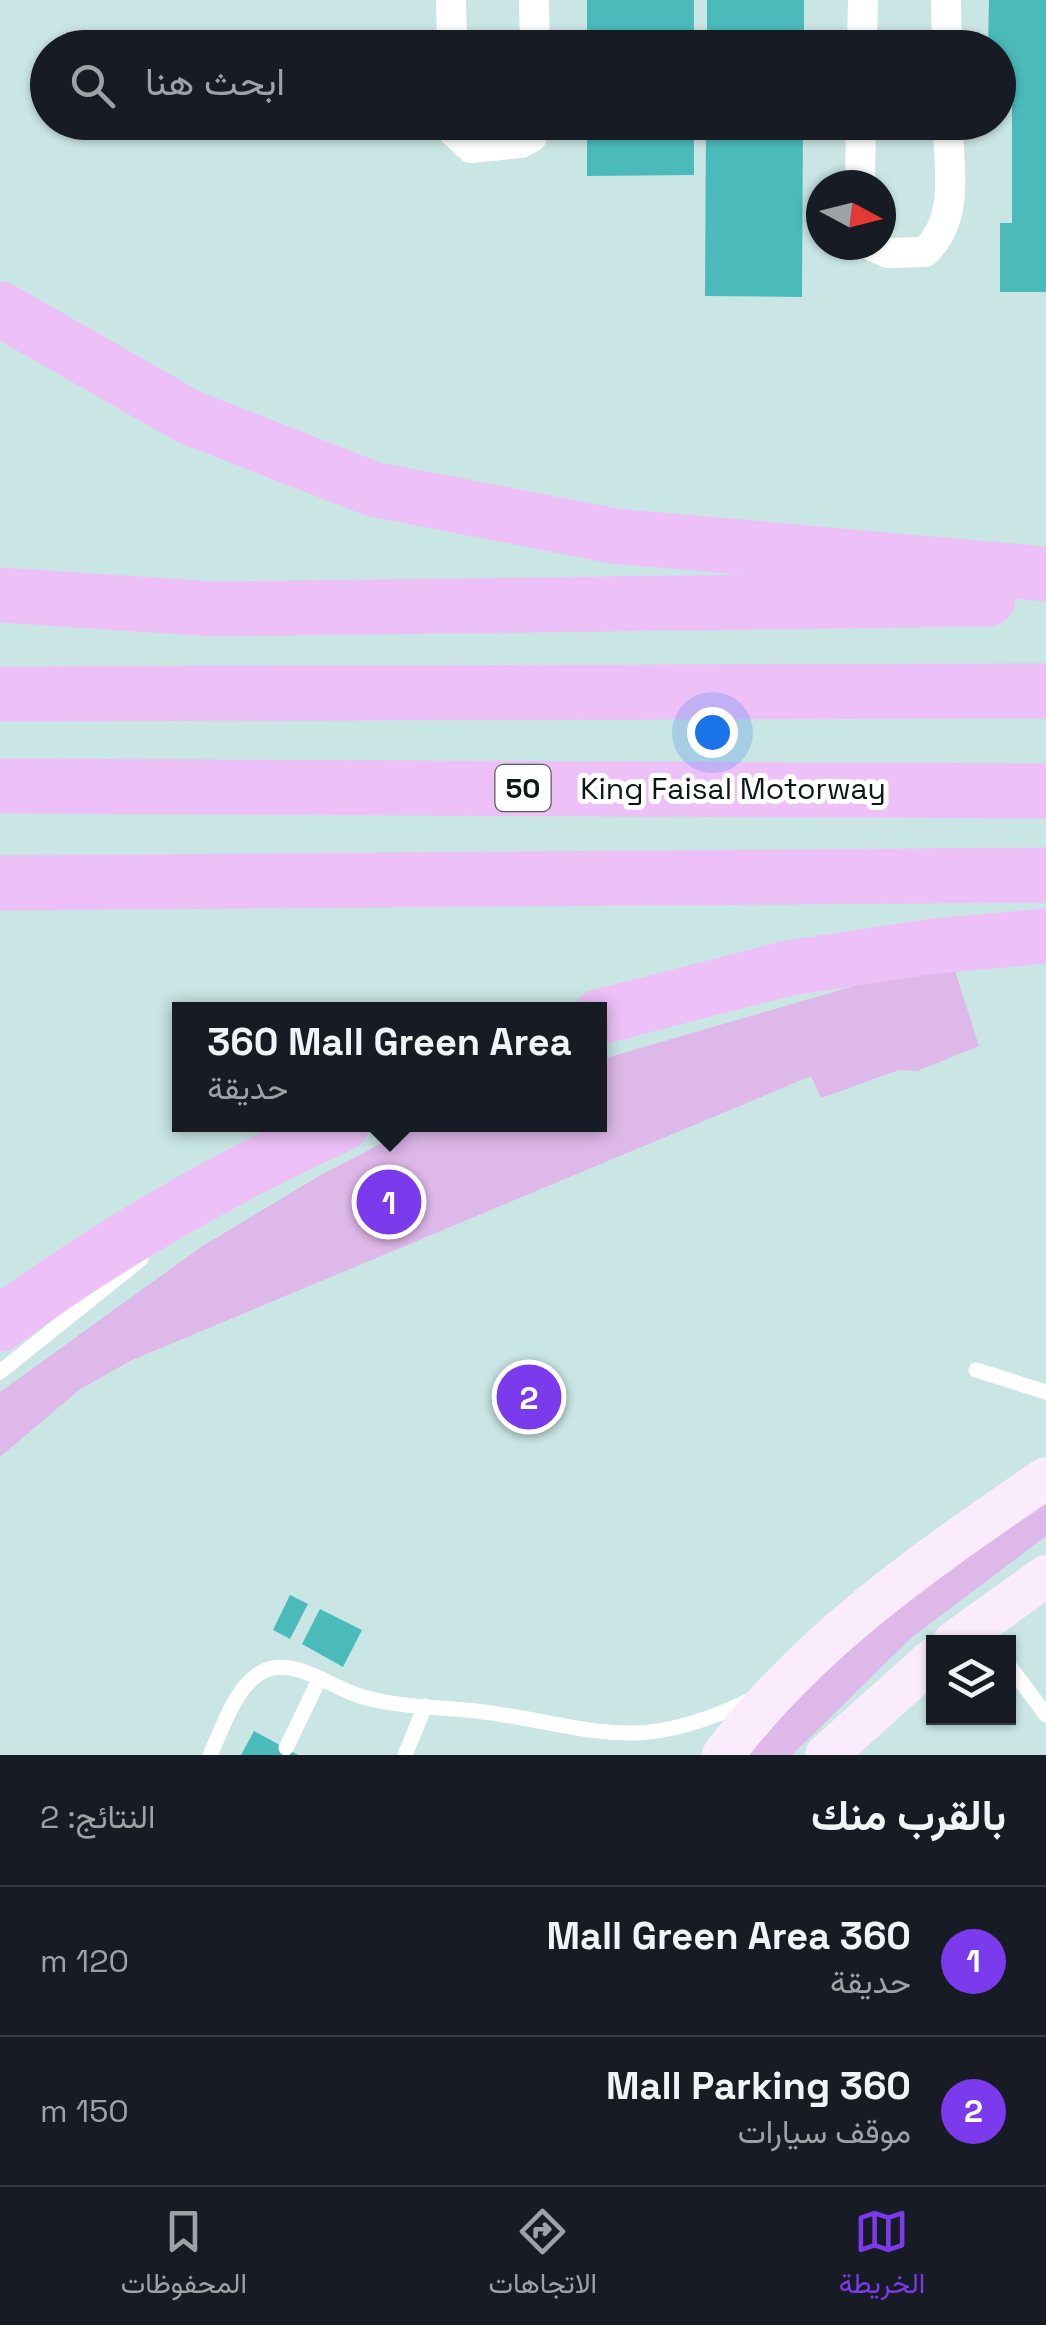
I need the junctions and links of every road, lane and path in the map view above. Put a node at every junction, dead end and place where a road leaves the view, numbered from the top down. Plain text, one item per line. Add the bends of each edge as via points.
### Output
1 (452, 0) edge
2 (534, 0) edge
3 (863, 0) edge
4 (946, 0) edge
5 (452, 30) edge
6 (535, 30) edge
7 (862, 30) edge
8 (947, 30) edge
9 (463, 140) edge
10 (526, 140) edge
11 (861, 140) edge
12 (948, 140) edge
13 (860, 170) edge
14 (896, 253) edge
15 (0, 309) edge
16 (1046, 574) edge
17 (0, 595) edge
18 (1046, 599) edge
19 (1046, 692) edge
20 (0, 694) edge
21 (0, 786) edge
22 (1046, 790) edge
23 (1046, 875) edge
24 (0, 883) edge
25 (1046, 936) edge
26 (607, 1015) edge
27 (325, 1132) edge
28 (273, 1156) junction
29 (180, 1229) dead end
30 (149, 1254) dead end
31 (0, 1324) edge
32 (976, 1370) dead end
33 (0, 1372) edge
34 (1046, 1392) edge
35 (1046, 1478) edge
36 (1046, 1576) edge
37 (976, 1635) edge
38 (926, 1665) edge
39 (1016, 1675) edge
40 (786, 1678) junction
41 (318, 1680) junction
42 (425, 1706) junction
43 (1046, 1715) edge
44 (286, 1748) dead end
45 (210, 1755) edge
46 (405, 1755) edge
47 (722, 1755) edge
48 (826, 1755) edge

1 - 5 street
2 - 6 street
3 - 7 street
4 - 8 street
9 - 10 street via 471,148
11 - 13 street
12 - 14 street via 949,219 942,236 924,252
15 - 16 highway via 189,417 373,490 614,536
17 - 18 highway via 214,609
19 - 20 highway
21 - 22 highway, King Faisal Motorway / 50
23 - 24 highway
25 - 26 highway via 789,968
27 - 28 highway
28 - 29 lane
28 - 31 highway via 64,1276
30 - 33 lane
32 - 34 lane
35 - 40 street via 928,1558
36 - 37 street
38 - 48 street
39 - 43 lane
40 - 42 lane via 712,1722 645,1741 594,1738 484,1712
40 - 47 street
41 - 42 lane via 362,1697
41 - 44 lane
41 - 45 lane via 284,1667 255,1675
42 - 46 lane

